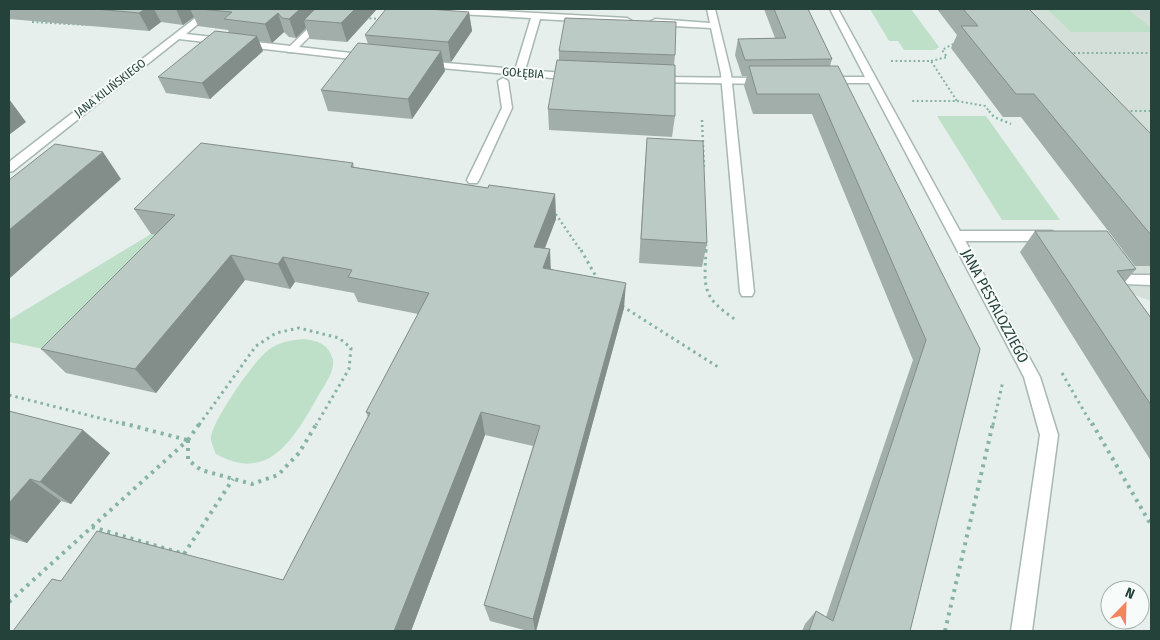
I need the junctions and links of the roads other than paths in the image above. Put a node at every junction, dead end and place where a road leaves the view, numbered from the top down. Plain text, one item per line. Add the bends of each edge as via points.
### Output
1 (212, 9) edge
2 (333, 9) edge
3 (420, 9) edge
4 (711, 9) edge
5 (834, 9) edge
6 (536, 15) junction
7 (716, 26) junction
8 (177, 36) junction
9 (291, 50) junction
10 (375, 59) edge
11 (412, 63) edge
12 (521, 67) dead end
13 (582, 77) edge
14 (649, 80) edge
15 (811, 80) edge
16 (871, 80) junction
17 (503, 81) dead end
18 (726, 81) junction
19 (773, 81) edge
20 (9, 168) edge
21 (473, 180) dead end
22 (958, 236) junction
23 (1067, 236) edge
24 (1106, 251) edge
25 (1151, 280) edge
26 (747, 292) dead end
27 (1022, 631) edge

1 - 8 street, JANA KILIŃSKIEGO
2 - 9 street
3 - 6 street
4 - 7 street
5 - 16 street, JANA PESTALOZZIEGO
6 - 7 street
6 - 12 street
7 - 18 street
8 - 9 street
8 - 20 street, JANA KILIŃSKIEGO
9 - 10 street
11 - 13 street, GOŁĘBIA
14 - 18 street
15 - 16 street
16 - 22 street, JANA PESTALOZZIEGO
17 - 21 street via 507,108
18 - 19 street
18 - 26 street
22 - 23 street
22 - 27 street, JANA PESTALOZZIEGO via 1032,377 1049,435
24 - 25 street via 1128,280

